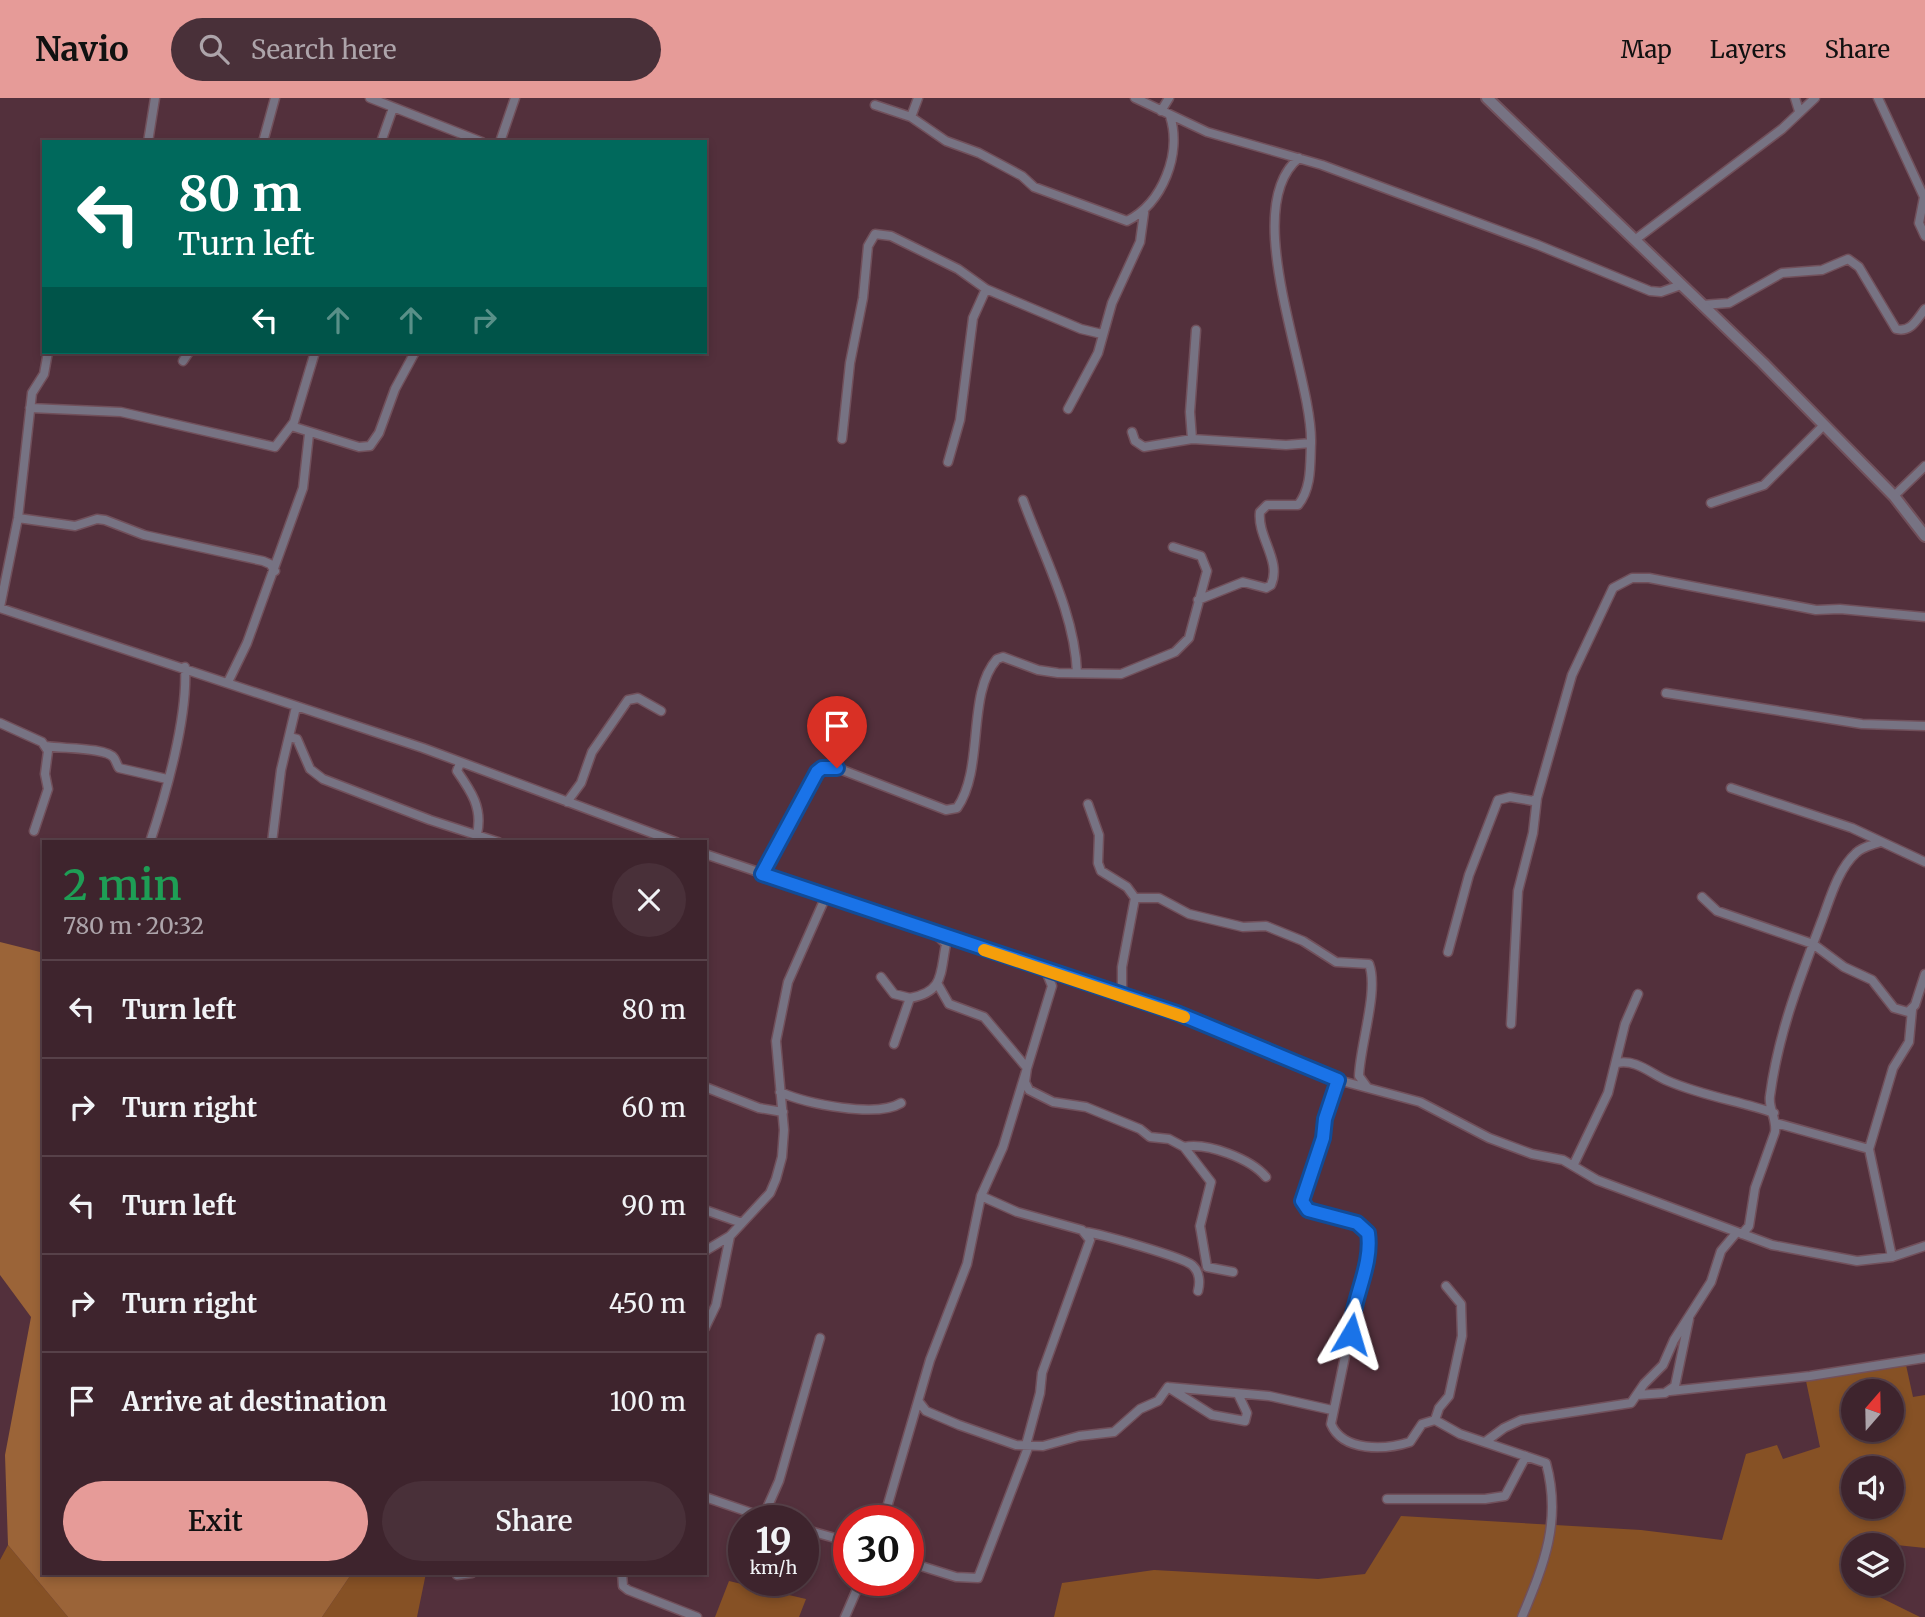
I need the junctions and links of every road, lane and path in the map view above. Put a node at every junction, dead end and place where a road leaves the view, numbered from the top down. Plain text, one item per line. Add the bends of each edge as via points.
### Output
1 (155, 98) edge
2 (275, 98) edge
3 (370, 98) edge
4 (515, 98) edge
5 (918, 98) edge
6 (1135, 98) edge
7 (1169, 98) edge
8 (1795, 98) edge
9 (1815, 98) edge
10 (1878, 98) edge
11 (1494, 100) edge
12 (875, 105) dead end
13 (393, 108) junction
14 (1799, 111) junction
15 (1166, 114) junction
16 (911, 117) junction
17 (1191, 126) junction
18 (1176, 135) junction
19 (148, 140) edge
20 (264, 140) edge
21 (382, 140) edge
22 (477, 140) edge
23 (501, 140) edge
24 (1284, 153) junction
25 (1299, 158) junction
26 (1288, 167) junction
27 (1144, 213) junction
28 (1127, 221) junction
29 (1142, 229) junction
30 (1925, 236) edge
31 (1636, 239) junction
32 (1681, 285) junction
33 (986, 289) junction
34 (1702, 305) junction
35 (1925, 309) edge
36 (1196, 330) dead end
37 (1102, 334) junction
38 (48, 354) edge
39 (188, 354) edge
40 (314, 354) edge
41 (414, 354) edge
42 (183, 361) dead end
43 (30, 408) junction
44 (1068, 409) dead end
45 (1824, 425) junction
46 (291, 426) junction
47 (1132, 432) dead end
48 (309, 434) junction
49 (842, 439) dead end
50 (1192, 439) junction
51 (1311, 443) junction
52 (948, 462) dead end
53 (1925, 466) edge
54 (1894, 496) junction
55 (1023, 500) dead end
56 (1711, 503) dead end
57 (18, 518) junction
58 (1925, 536) edge
59 (1173, 547) dead end
60 (275, 571) junction
61 (1198, 600) junction
62 (0, 607) edge
63 (1925, 617) edge
64 (185, 667) junction
65 (1077, 673) junction
66 (228, 682) junction
67 (1666, 693) dead end
68 (296, 707) junction
69 (661, 711) dead end
70 (0, 723) edge
71 (1925, 726) edge
72 (289, 737) junction
73 (46, 746) junction
74 (460, 763) junction
75 (166, 779) junction
76 (1731, 788) dead end
77 (1537, 798) junction
78 (567, 802) junction
79 (1088, 804) dead end
80 (34, 831) dead end
81 (477, 834) junction
82 (151, 840) edge
83 (272, 840) edge
84 (493, 840) edge
85 (671, 840) edge
86 (1880, 842) junction
87 (707, 855) edge
88 (1925, 862) edge
89 (762, 874) junction
90 (826, 896) junction
91 (1702, 897) dead end
92 (1135, 898) junction
93 (926, 930) junction
94 (1813, 944) junction
95 (1448, 952) dead end
96 (1046, 971) junction
97 (1925, 974) edge
98 (881, 978) dead end
99 (1066, 978) junction
100 (937, 984) junction
101 (1052, 986) junction
102 (1122, 994) junction
103 (1638, 994) dead end
104 (910, 998) junction
105 (1912, 1010) junction
106 (1511, 1024) dead end
107 (894, 1044) dead end
108 (1617, 1063) junction
109 (1027, 1068) junction
110 (1338, 1080) junction
111 (707, 1088) edge
112 (1368, 1088) junction
113 (780, 1092) junction
114 (901, 1103) dead end
115 (783, 1112) junction
116 (1774, 1113) junction
117 (1776, 1123) junction
118 (1184, 1147) junction
119 (1869, 1149) junction
120 (1573, 1166) junction
121 (1266, 1177) dead end
122 (981, 1196) junction
123 (707, 1211) edge
124 (742, 1223) junction
125 (1085, 1232) junction
126 (1740, 1233) junction
127 (730, 1236) junction
128 (1925, 1246) edge
129 (707, 1250) edge
130 (1892, 1257) junction
131 (1191, 1264) junction
132 (1207, 1266) junction
133 (1233, 1272) dead end
134 (1446, 1286) dead end
135 (1198, 1291) dead end
136 (1690, 1314) junction
137 (707, 1324) edge
138 (820, 1338) dead end
139 (1925, 1358) edge
140 (1168, 1387) junction
141 (1670, 1391) junction
142 (1238, 1394) junction
143 (1637, 1395) junction
144 (919, 1402) junction
145 (1332, 1410) junction
146 (1435, 1420) junction
147 (1496, 1436) junction
148 (1485, 1442) junction
149 (1016, 1445) junction
150 (1028, 1445) junction
151 (1497, 1447) junction
152 (1023, 1455) junction
153 (1526, 1456) junction
154 (707, 1498) edge
155 (1387, 1499) dead end
156 (728, 1505) edge
157 (768, 1505) edge
158 (888, 1505) edge
159 (924, 1567) edge
160 (622, 1575) edge
161 (855, 1596) edge
162 (698, 1617) edge
163 (845, 1617) edge
164 (1522, 1617) edge

1 - 19 street
2 - 20 street
3 - 13 street
4 - 23 street
5 - 16 street
6 - 15 street
7 - 15 street
8 - 14 street
9 - 14 street
10 - 30 street via 1924,197 1919,223
11 - 31 street
12 - 16 street
13 - 21 street
13 - 22 street
14 - 31 street via 1782,129
15 - 17 street
15 - 18 street
16 - 28 street via 946,141 1022,176 1034,187
17 - 18 street
17 - 24 street
18 - 27 street via 1165,178
24 - 25 street
24 - 26 street
25 - 26 street
25 - 32 street via 1650,291
26 - 51 street via 1279,198 1278,267 1307,400
27 - 28 street
27 - 29 street
28 - 29 street
29 - 37 street
31 - 32 street
32 - 34 street
33 - 37 street
33 - 49 street via 891,236 875,234 868,246
33 - 52 street via 973,318 960,419
34 - 35 street via 1729,303 1782,274 1829,268 1848,258 1859,267 1896,329 1910,327
34 - 45 street
36 - 50 street
37 - 44 street via 1093,363
38 - 43 street
39 - 42 street
40 - 46 street
41 - 48 street via 370,446
43 - 46 street via 121,412 269,448 280,443
43 - 57 street
45 - 54 street
45 - 56 street via 1764,485
46 - 48 street
47 - 50 street via 1135,442 1144,447
48 - 60 street via 303,488
50 - 51 street
51 - 61 street via 1303,499 1298,505 1267,505 1260,512 1262,537 1275,571 1271,585 1242,582
53 - 54 street
54 - 58 street
55 - 65 street via 1066,614 1077,651
57 - 60 street via 75,526 105,520 144,535 263,561
57 - 62 street
59 - 61 street via 1204,559 1207,571
60 - 66 street
61 - 65 street via 1189,638 1175,652 1121,674
62 - 64 street
63 - 77 street via 1816,610 1632,578 1613,588 1578,661
64 - 66 street
64 - 75 street via 186,692
65 - 89 street via 1038,670 997,659 984,690 962,801 952,811 837,768 822,768
66 - 68 street
67 - 71 street via 1862,724
68 - 72 street
68 - 74 street
69 - 78 street via 638,698 628,700 592,752 581,783
70 - 73 street
72 - 81 street via 297,739 310,769 323,779
72 - 83 street
73 - 75 street via 79,751 89,747 112,755 119,768
73 - 80 street via 48,789
74 - 78 street
74 - 81 street via 457,771 475,797 480,821
75 - 82 street
76 - 86 street via 1824,817
77 - 95 street via 1498,800 1469,875
77 - 106 street via 1518,891
78 - 85 street
79 - 92 street via 1099,835 1101,871 1127,887
81 - 84 street
86 - 88 street
86 - 94 street via 1861,849 1848,862
87 - 89 street
89 - 90 street
90 - 93 street
90 - 113 street via 788,982 776,1041
91 - 94 street via 1724,914
92 - 102 street via 1122,967
92 - 112 street via 1159,898 1189,914 1243,927 1266,926 1303,941 1336,962 1369,964 1370,1004 1359,1076
93 - 96 street
93 - 100 street via 946,944
94 - 105 street via 1872,980 1895,1008
94 - 116 street via 1784,1022 1770,1097
96 - 99 street
96 - 101 street
97 - 105 street
98 - 104 street via 894,994
99 - 101 street
99 - 102 street
100 - 104 street via 927,995
100 - 109 street via 949,1004 984,1017
101 - 109 street
102 - 110 street
103 - 108 street via 1625,1024
104 - 107 street
105 - 119 street via 1909,1042 1894,1068
108 - 116 street via 1630,1062 1716,1099
108 - 120 street via 1608,1093
109 - 118 street via 1029,1090 1040,1097 1086,1107 1150,1137 1170,1139
109 - 122 street via 1003,1147
110 - 112 street
110 - 145 street via 1302,1201 1308,1210 1362,1225 1369,1240 1350,1344
111 - 115 street
112 - 120 street via 1420,1102 1489,1138
113 - 114 street via 812,1103 874,1111
113 - 115 street
115 - 124 street via 782,1157 776,1179 770,1193
116 - 117 street
117 - 119 street
117 - 126 street via 1755,1188 1749,1226
118 - 121 street via 1217,1151 1258,1168
118 - 132 street via 1212,1182 1200,1226
119 - 130 street
120 - 126 street via 1597,1180
122 - 125 street
122 - 144 street via 967,1264
123 - 124 street
124 - 127 street
125 - 131 street
125 - 150 street via 1090,1246 1041,1373
126 - 130 street via 1797,1252 1857,1261
126 - 136 street via 1721,1251 1711,1282
127 - 129 street
127 - 137 street via 716,1305
128 - 130 street
131 - 132 street
131 - 135 street via 1199,1279
132 - 133 street
134 - 146 street via 1461,1304 1462,1336 1449,1396
136 - 141 street via 1681,1367
136 - 143 street via 1663,1365
138 - 157 street
139 - 141 street
140 - 142 street
140 - 142 street via 1212,1415 1245,1421 1247,1413
140 - 150 street via 1158,1401 1140,1409 1114,1432
141 - 143 street
142 - 145 street via 1283,1398
143 - 147 street via 1622,1406 1513,1423
144 - 149 street via 931,1414
144 - 158 street
145 - 146 street via 1335,1432 1364,1446 1410,1442 1422,1424
146 - 148 street
147 - 148 street
147 - 151 street
148 - 151 street
149 - 150 street
149 - 152 street
150 - 152 street
151 - 153 street
152 - 159 street via 978,1578
153 - 155 street via 1505,1496
153 - 164 street via 1546,1463 1553,1525 1547,1559
154 - 156 street
160 - 162 street via 628,1590
161 - 163 street

